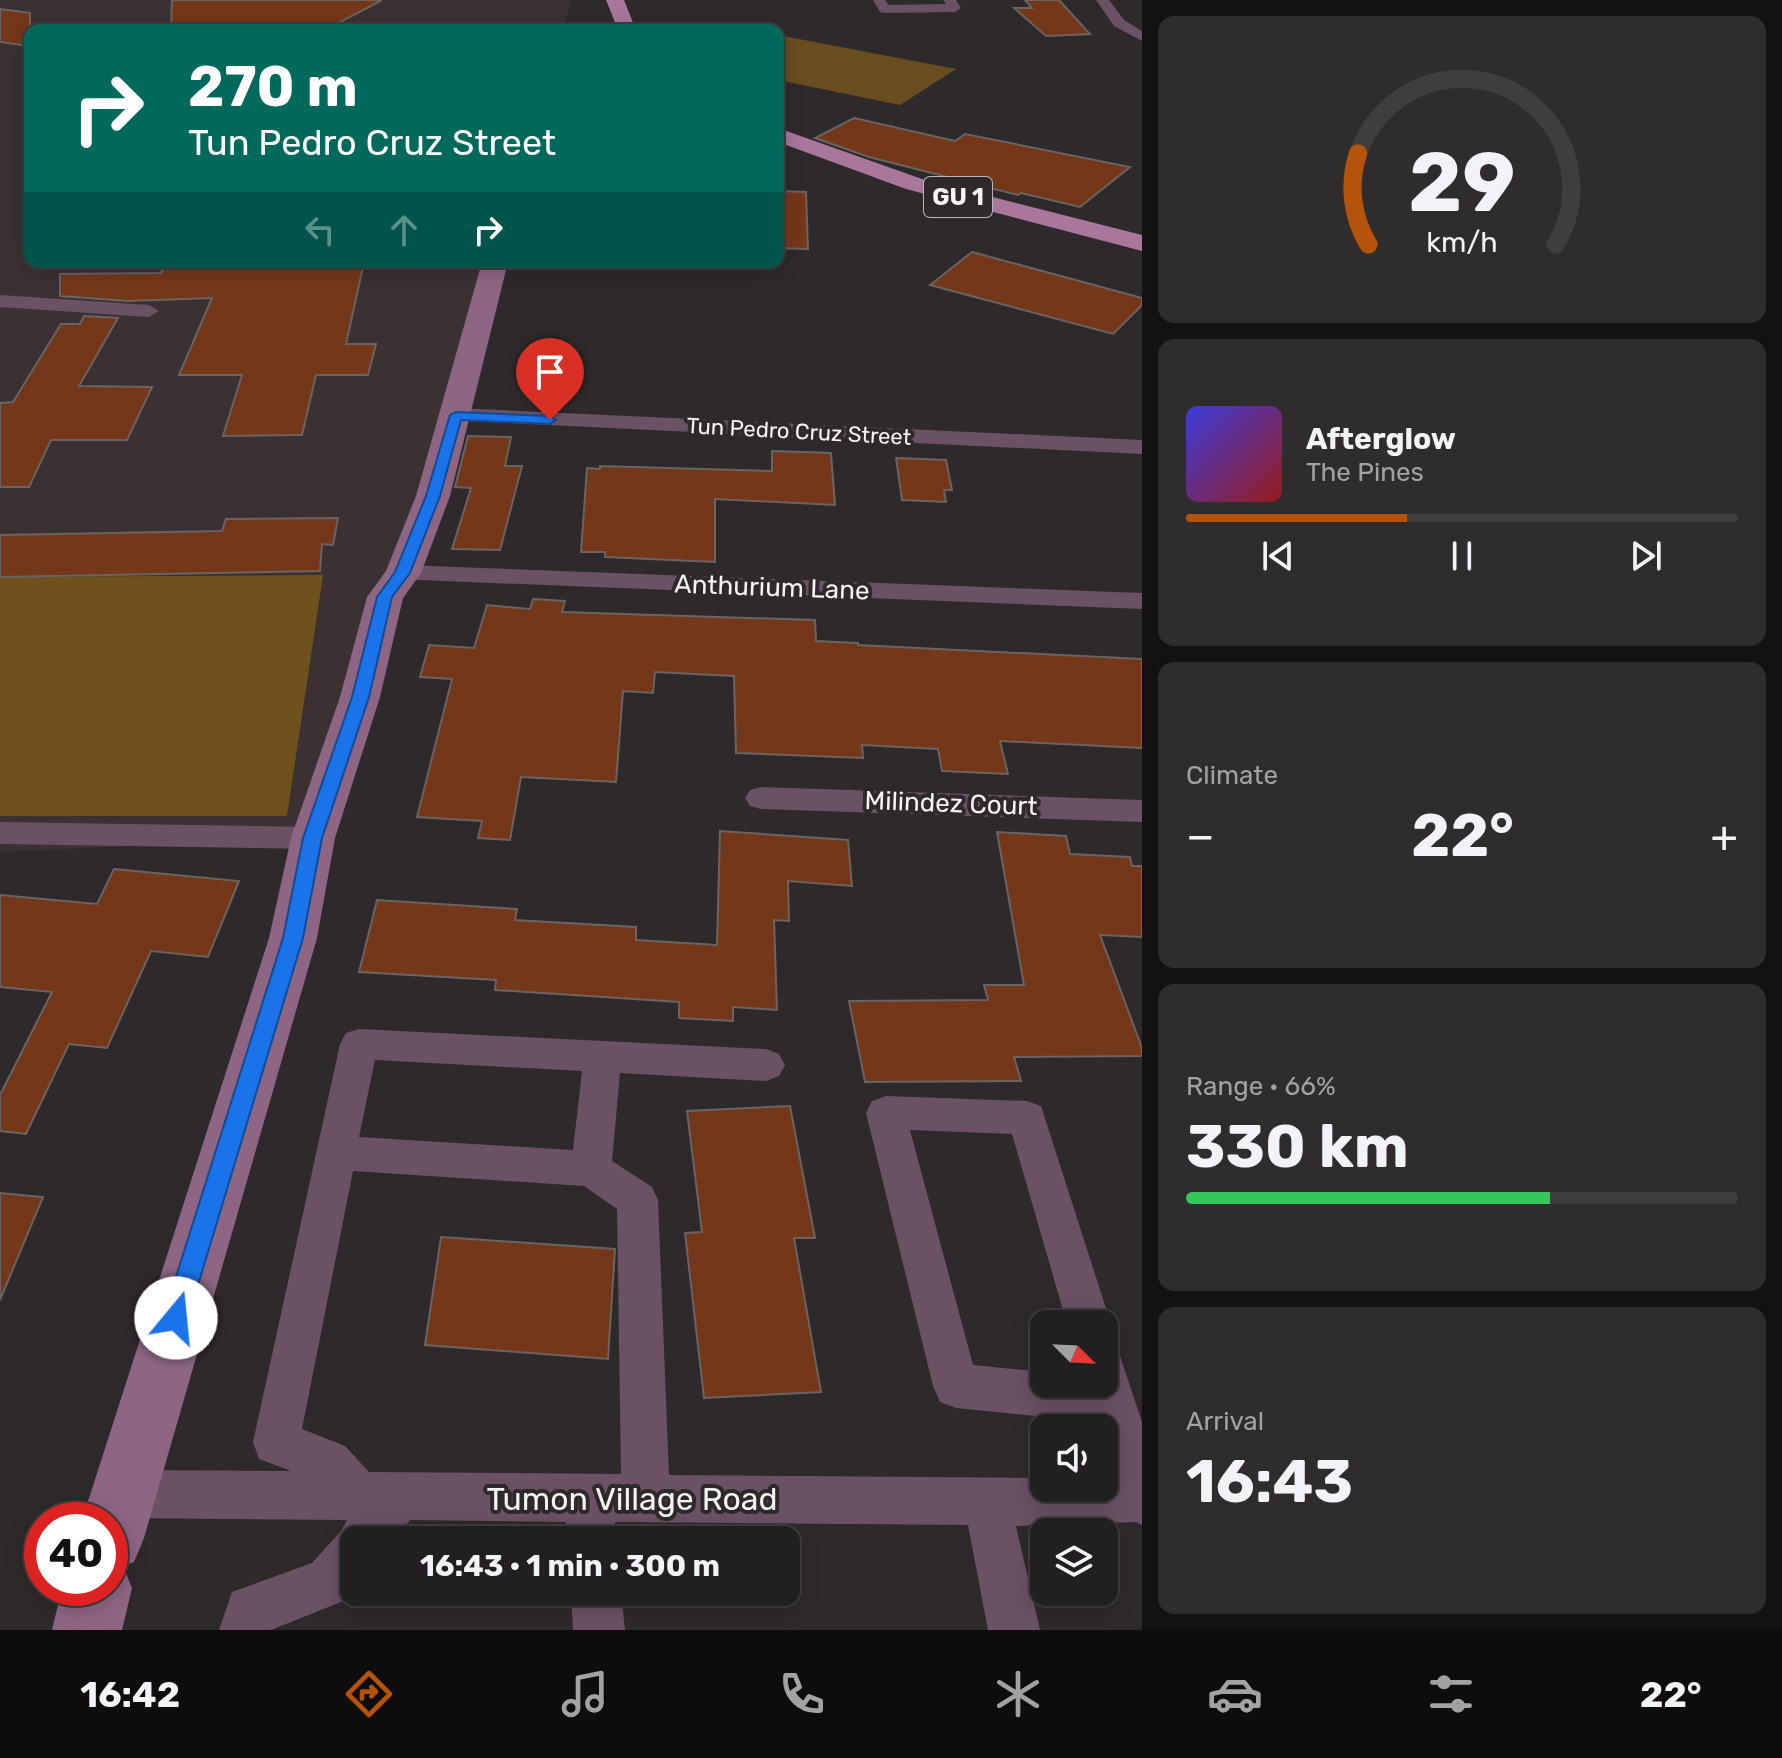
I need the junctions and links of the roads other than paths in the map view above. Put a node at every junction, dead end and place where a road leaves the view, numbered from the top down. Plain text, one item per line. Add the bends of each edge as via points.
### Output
1 (615, 0) edge
2 (879, 0) edge
3 (949, 0) edge
4 (1102, 0) edge
5 (625, 24) edge
6 (1142, 38) edge
7 (1126, 40) dead end
8 (784, 137) edge
9 (784, 156) edge
10 (1142, 243) edge
11 (1142, 261) edge
12 (493, 268) edge
13 (0, 301) edge
14 (149, 311) dead end
15 (456, 415) junction
16 (1142, 447) edge
17 (403, 573) junction
18 (1142, 601) edge
19 (761, 798) dead end
20 (1142, 811) edge
21 (0, 833) edge
22 (313, 838) junction
23 (603, 1056) junction
24 (766, 1065) dead end
25 (336, 1153) junction
26 (591, 1169) junction
27 (1085, 1310) edge
28 (1030, 1386) edge
29 (1112, 1398) edge
30 (646, 1499) junction
31 (1142, 1499) edge
32 (120, 1502) edge
33 (987, 1502) junction
34 (373, 1511) edge
35 (128, 1516) edge
36 (590, 1519) edge
37 (340, 1567) edge
38 (93, 1606) edge
39 (597, 1606) edge
40 (87, 1630) edge
41 (245, 1630) edge
42 (599, 1630) edge
43 (1014, 1630) edge

1 - 5 main road
2 - 3 street via 885,9 955,8
4 - 6 street via 1119,23
6 - 7 street
8 - 10 main road, GU 1 via 942,193
9 - 11 main road, GU 1 via 937,208
12 - 15 street
13 - 14 street
15 - 16 street, Tun Pedro Cruz Street
15 - 17 street
17 - 18 street, Anthurium Lane
17 - 22 street via 385,597 360,697
19 - 20 street, Milindez Court
21 - 22 street
22 - 32 street via 293,938
23 - 24 street
23 - 25 street via 359,1044
23 - 26 street
25 - 26 street
25 - 34 street via 276,1442 328,1463
26 - 30 street via 637,1200
27 - 28 street via 1027,1118 886,1113 956,1386
29 - 31 street
30 - 33 street, Tumon Village Road
30 - 36 street, Tumon Village Road
31 - 33 street, Tumon Village Road
33 - 43 street
34 - 35 street, Tumon Village Road
34 - 36 street, Tumon Village Road
37 - 41 street via 328,1582 250,1610
38 - 40 street
39 - 42 street

